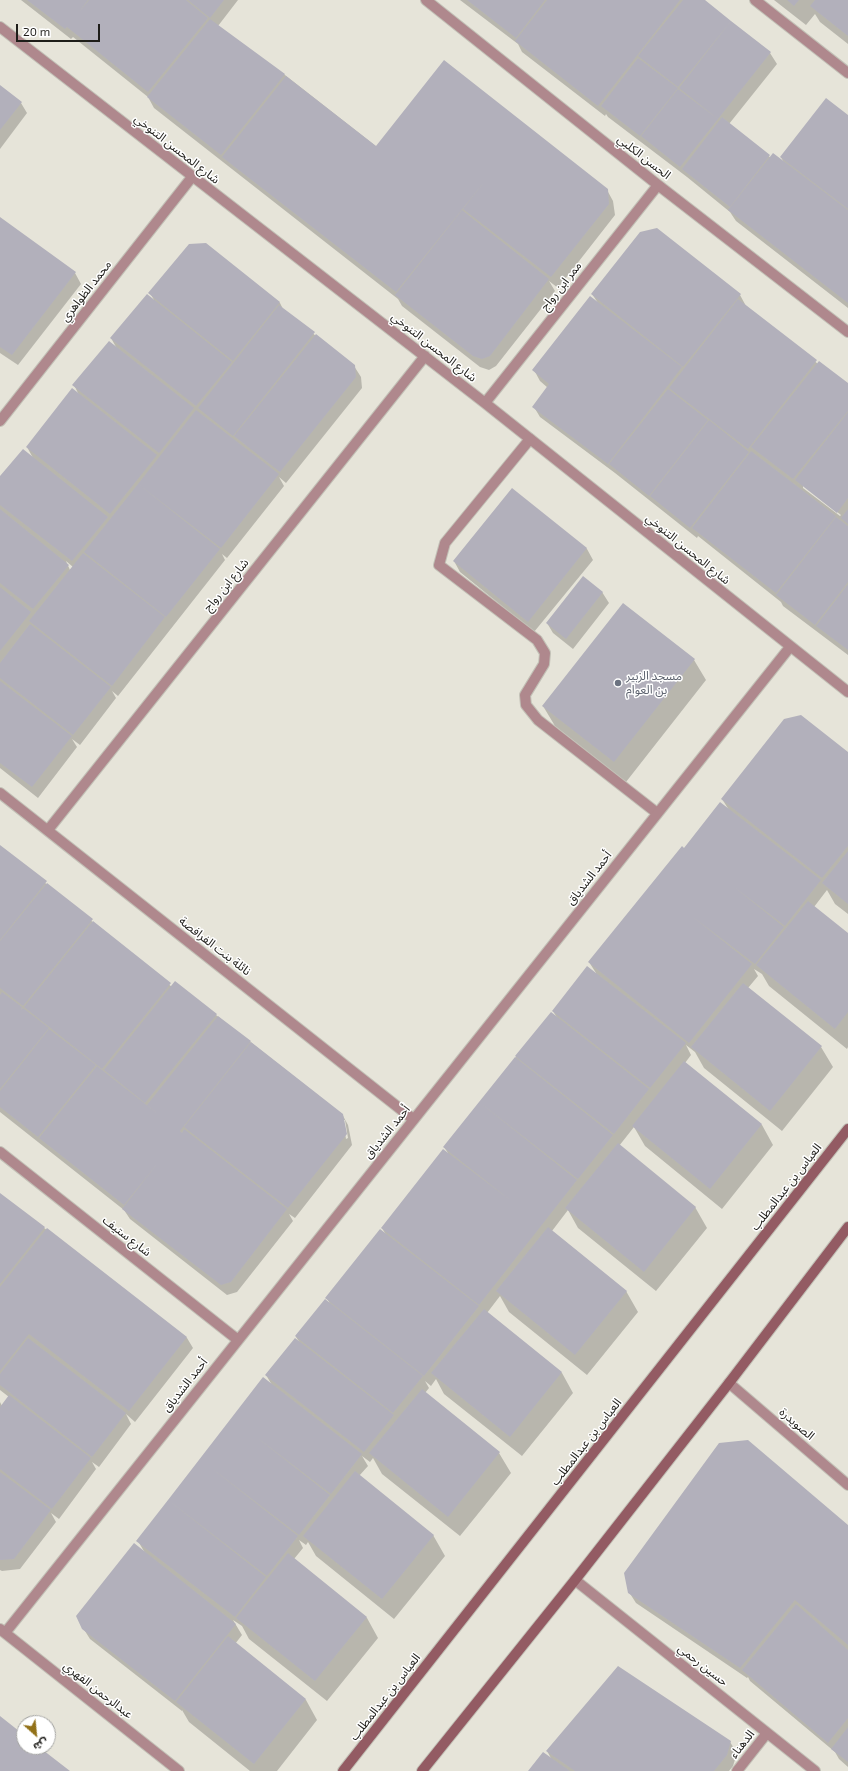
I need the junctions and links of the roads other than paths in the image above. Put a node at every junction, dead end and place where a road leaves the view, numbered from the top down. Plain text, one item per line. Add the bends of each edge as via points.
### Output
1 (426, 0) edge
2 (755, 0) edge
3 (0, 27) edge
4 (848, 73) edge
5 (192, 177) junction
6 (658, 185) junction
7 (848, 332) edge
8 (425, 356) junction
9 (485, 403) junction
10 (0, 421) edge
11 (530, 439) junction
12 (790, 647) junction
13 (848, 692) edge
14 (0, 793) edge
15 (657, 813) junction
16 (48, 830) junction
17 (414, 1119) junction
18 (848, 1129) edge
19 (0, 1152) edge
20 (848, 1227) edge
21 (238, 1340) junction
22 (729, 1383) junction
23 (848, 1485) edge
24 (575, 1580) junction
25 (3, 1631) edge
26 (767, 1732) junction
27 (179, 1771) edge
28 (343, 1771) edge
29 (422, 1771) edge
30 (737, 1771) edge
31 (815, 1771) edge

1 - 6 street, الحسن الكلبي
2 - 4 street
3 - 5 street, شارع المحسن التنوخي
5 - 8 street, شارع المحسن التنوخي
5 - 10 street, محمد الظواهري
6 - 7 street, الحسن الكلبي
6 - 9 street, ممر ابن رواج
8 - 9 street, شارع المحسن التنوخي
8 - 16 street, شارع ابن رواج
9 - 11 street, شارع المحسن التنوخي
11 - 12 street, شارع المحسن التنوخي
11 - 15 street via 445,543 439,564 537,640 545,653 544,664 525,695 526,706 538,720
12 - 13 street, شارع المحسن التنوخي
12 - 15 street, أحمد الشدياق
14 - 16 street, نائلة بنت الفرافصة
15 - 17 street, أحمد الشدياق
16 - 17 street, نائلة بنت الفرافصة
17 - 21 street, أحمد الشدياق
18 - 28 street, العباس بن عبدالمطلب
19 - 21 street, شارع ستيف
20 - 22 street
21 - 25 street, أحمد الشدياق
22 - 23 street, الصويدرة
22 - 24 street
24 - 26 street, حسين رحمي
24 - 29 street
25 - 27 street, عبدالرحمن الفهري
26 - 30 street, الدهناء
26 - 31 street, حسين رحمي

